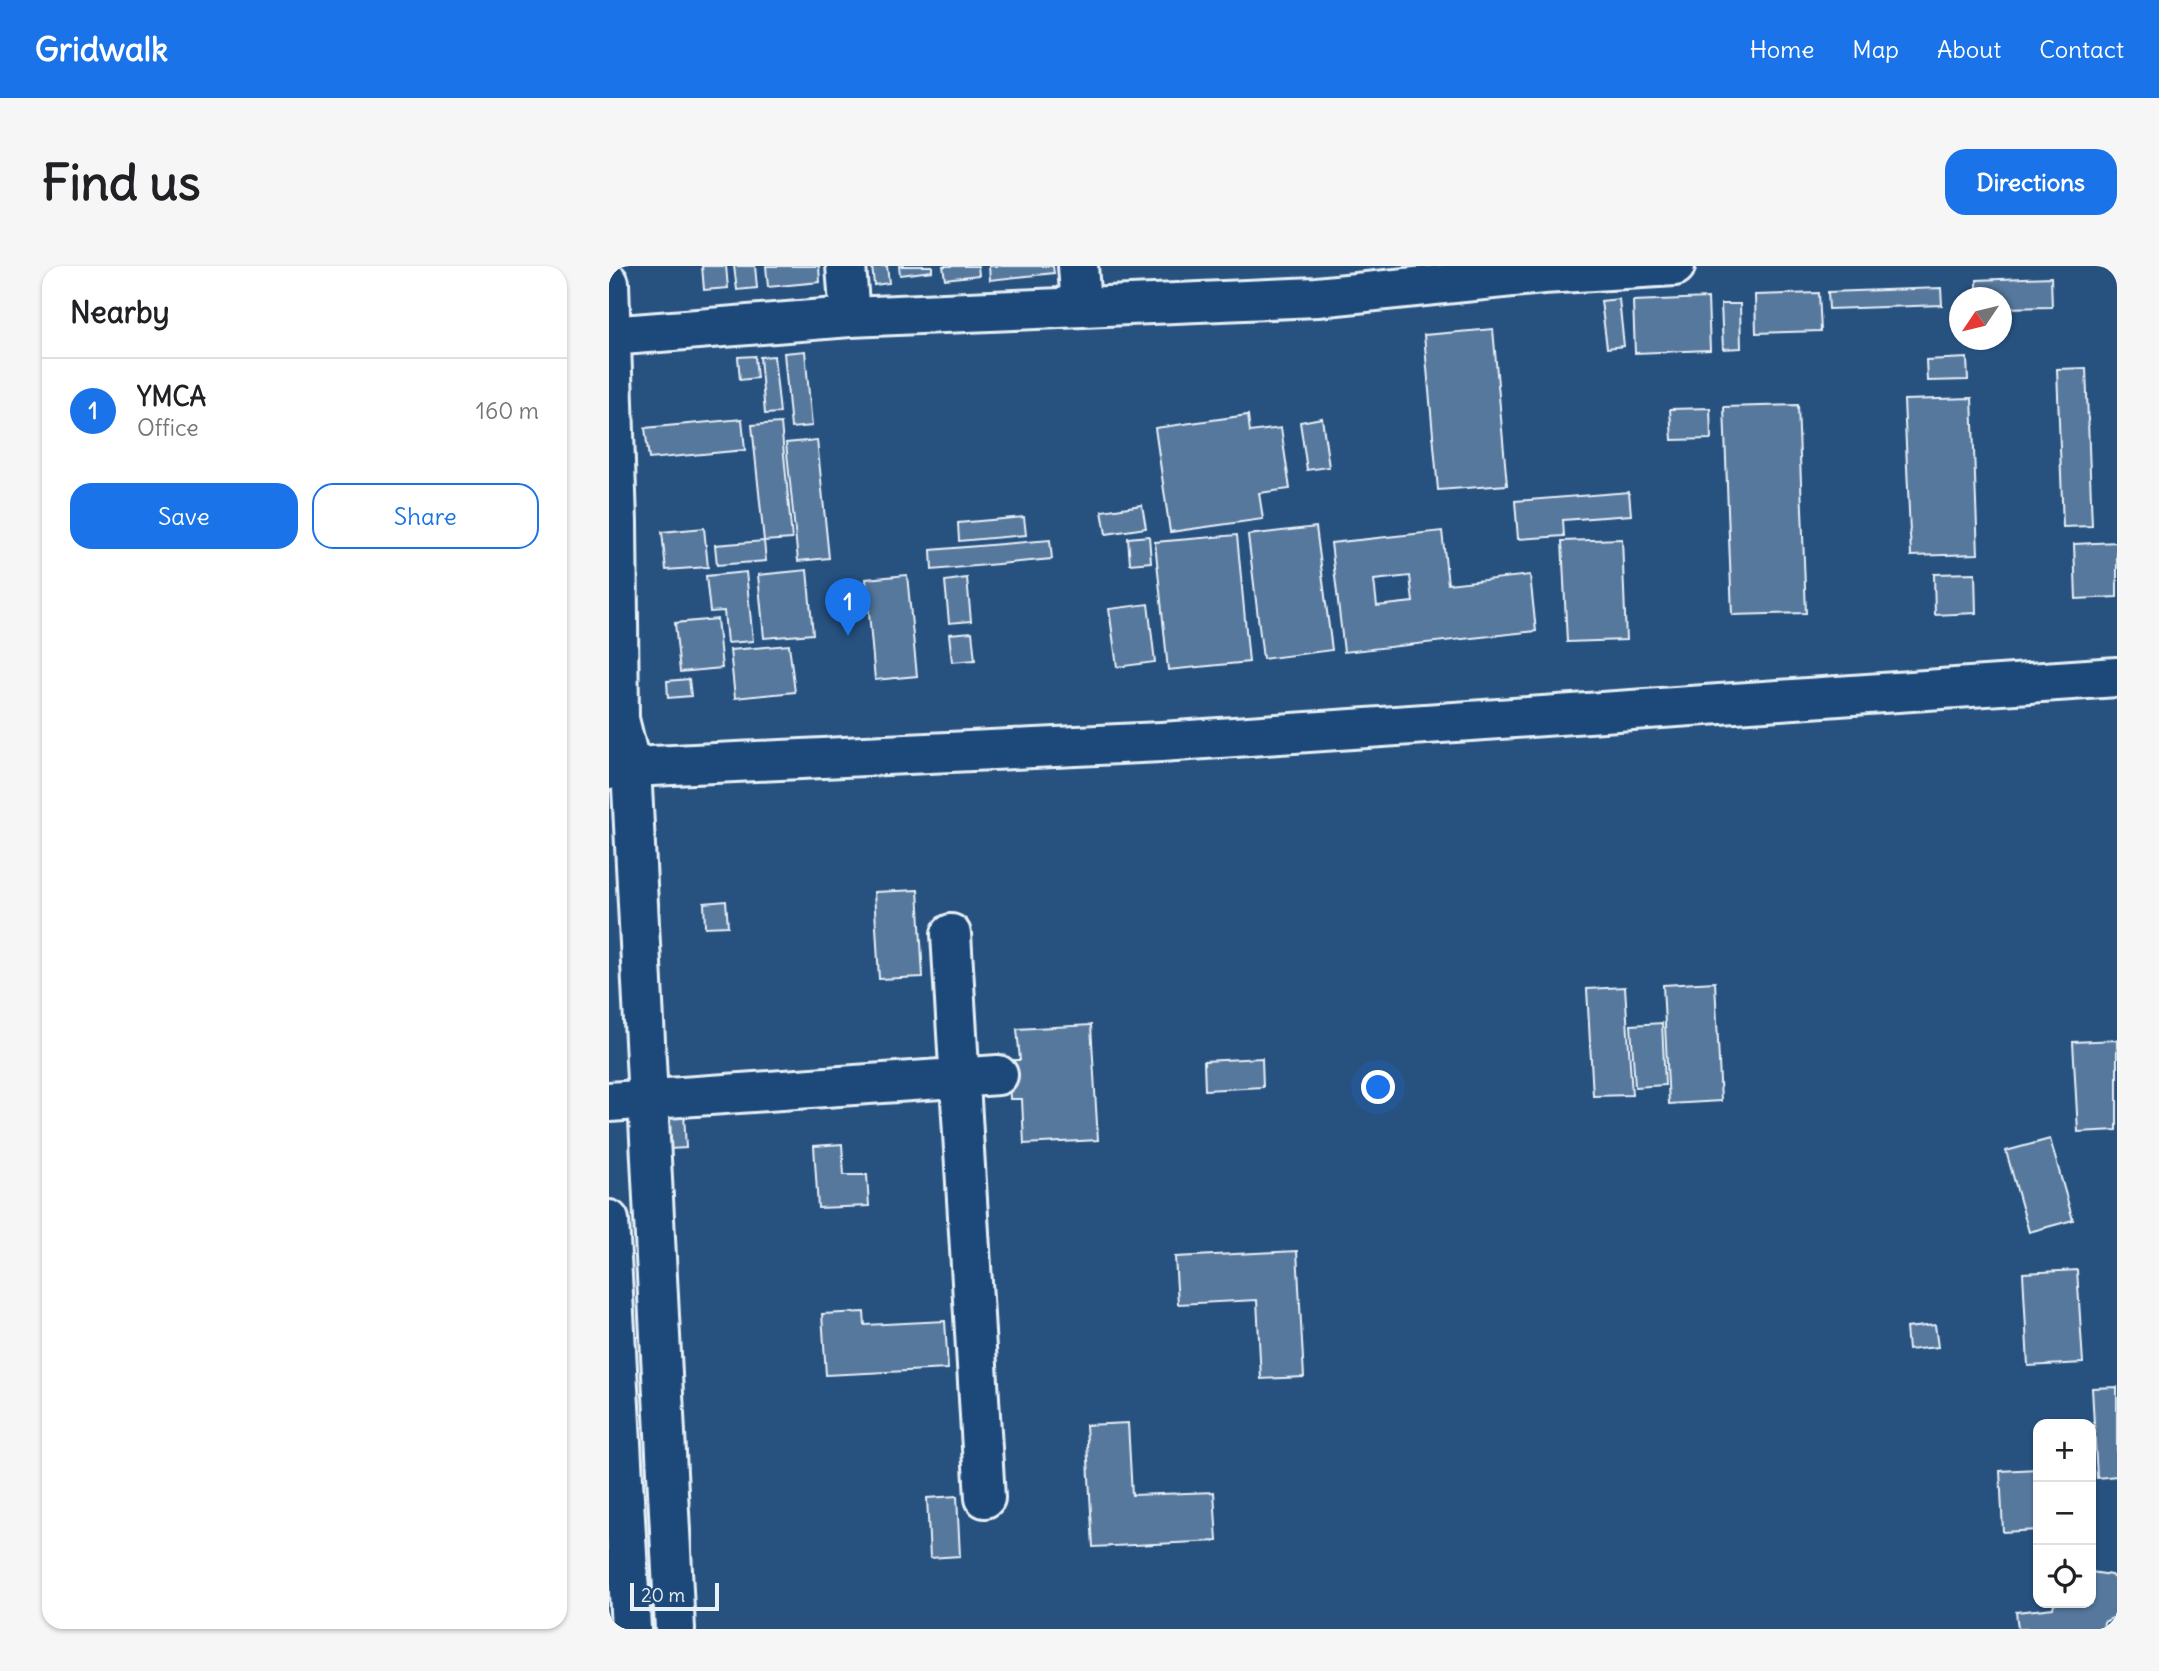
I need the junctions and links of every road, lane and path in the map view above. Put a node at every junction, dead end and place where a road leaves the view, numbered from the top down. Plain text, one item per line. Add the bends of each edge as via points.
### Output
1 (846, 266) edge
2 (1078, 266) edge
3 (1675, 266) edge
4 (1543, 270) edge
5 (1315, 281) edge
6 (609, 283) edge
7 (1081, 305) junction
8 (850, 317) junction
9 (611, 335) edge
10 (2117, 677) edge
11 (614, 727) edge
12 (620, 768) edge
13 (951, 934) dead end
14 (979, 1077) junction
15 (649, 1100) junction
16 (609, 1102) edge
17 (609, 1220) edge
18 (985, 1498) dead end
19 (631, 1629) edge
20 (675, 1629) edge

1 - 8 street
2 - 7 street
3 - 4 street
4 - 5 street
5 - 7 street
6 - 9 street
7 - 8 street
8 - 9 street
9 - 11 street
10 - 12 street via 1161,742
11 - 12 street
12 - 15 street
13 - 14 street
14 - 15 street
14 - 18 street via 965,1190
15 - 16 street
15 - 20 street
17 - 19 street

